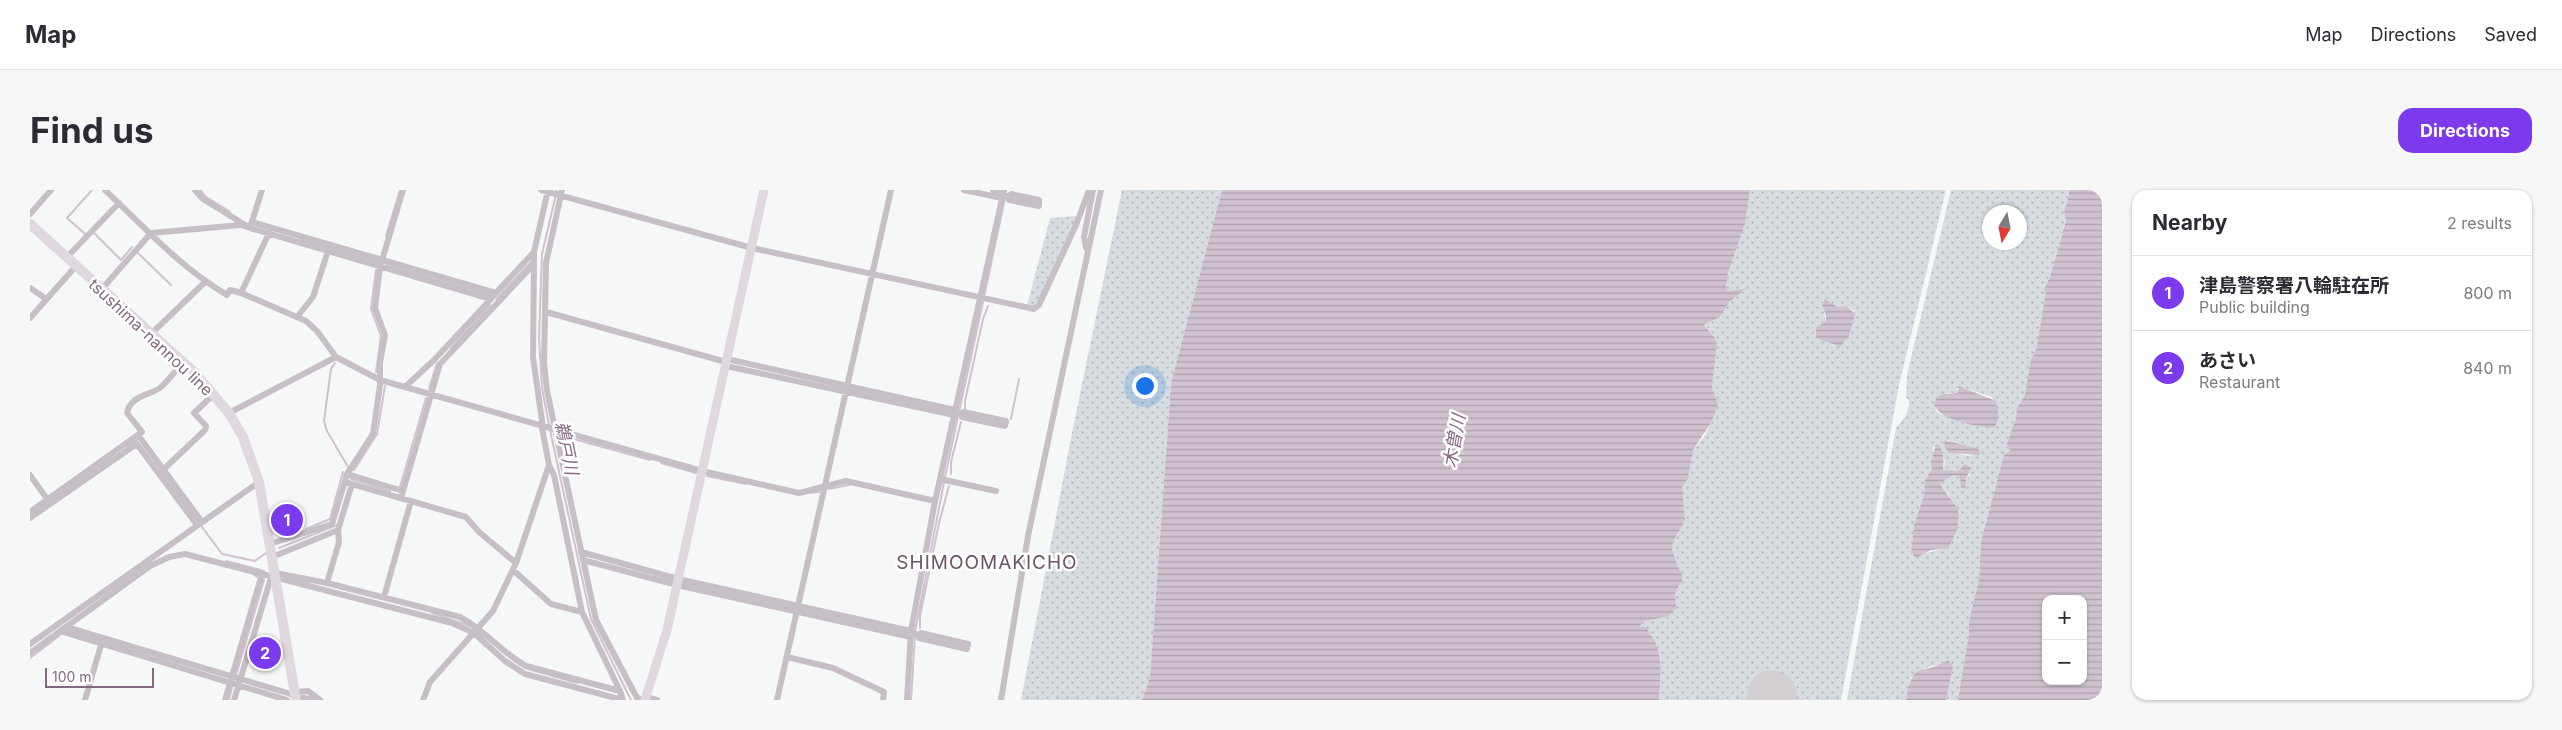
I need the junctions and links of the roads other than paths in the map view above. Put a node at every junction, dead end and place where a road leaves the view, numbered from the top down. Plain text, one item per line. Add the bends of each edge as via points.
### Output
1 (52, 190) edge
2 (105, 190) edge
3 (195, 190) edge
4 (262, 190) edge
5 (403, 190) edge
6 (764, 190) edge
7 (891, 190) edge
8 (964, 190) edge
9 (993, 190) edge
10 (1091, 190) edge
11 (1101, 190) edge
12 (547, 191) edge
13 (560, 194) edge
14 (1003, 194) edge
15 (1010, 197) dead end
16 (119, 203) junction
17 (30, 214) edge
18 (30, 224) edge
19 (251, 225) junction
20 (151, 233) junction
21 (269, 233) junction
22 (752, 248) junction
23 (328, 251) junction
24 (534, 252) junction
25 (1086, 255) junction
26 (66, 258) junction
27 (382, 264) junction
28 (534, 264) junction
29 (75, 267) junction
30 (872, 275) junction
31 (205, 282) junction
32 (30, 288) edge
33 (101, 290) junction
34 (241, 293) junction
35 (496, 294) junction
36 (45, 298) junction
37 (980, 298) junction
38 (490, 299) junction
39 (546, 312) junction
40 (297, 317) junction
41 (30, 318) edge
42 (151, 334) junction
43 (336, 357) junction
44 (183, 362) junction
45 (726, 362) junction
46 (380, 380) junction
47 (405, 387) junction
48 (847, 388) junction
49 (214, 394) junction
50 (431, 394) junction
51 (955, 412) junction
52 (230, 413) junction
53 (962, 414) junction
54 (543, 428) junction
55 (555, 431) junction
56 (138, 436) junction
57 (549, 465) junction
58 (163, 470) junction
59 (702, 471) junction
60 (347, 474) junction
61 (30, 475) edge
62 (940, 479) junction
63 (259, 482) junction
64 (345, 482) junction
65 (352, 484) junction
66 (825, 486) junction
67 (996, 491) dead end
68 (393, 492) junction
69 (402, 495) junction
70 (935, 500) junction
71 (411, 501) junction
72 (49, 502) junction
73 (30, 512) edge
74 (30, 518) edge
75 (200, 523) junction
76 (338, 530) junction
77 (270, 544) junction
78 (582, 556) junction
79 (272, 557) junction
80 (516, 563) junction
81 (513, 570) junction
82 (262, 574) junction
83 (276, 575) junction
84 (677, 582) junction
85 (327, 583) junction
86 (384, 597) junction
87 (798, 608) junction
88 (582, 612) junction
89 (479, 627) junction
90 (63, 629) junction
91 (474, 633) junction
92 (911, 634) junction
93 (919, 635) junction
94 (30, 644) edge
95 (101, 645) junction
96 (30, 653) edge
97 (787, 657) junction
98 (231, 681) junction
99 (239, 683) junction
100 (620, 690) junction
101 (293, 697) edge
102 (645, 699) edge
103 (85, 700) edge
104 (225, 700) edge
105 (234, 700) edge
106 (311, 700) edge
107 (320, 700) edge
108 (423, 700) edge
109 (623, 700) edge
110 (657, 700) edge
111 (778, 700) edge
112 (883, 700) edge
113 (907, 700) edge
114 (1001, 700) edge

1 - 17 street
2 - 16 street
3 - 19 street via 203,199
4 - 19 street
5 - 27 street
6 - 22 street
7 - 30 street
8 - 14 street
9 - 14 street
10 - 25 street via 1084,238
10 - 37 street via 1039,305 1027,309
11 - 25 street
12 - 13 street
12 - 24 street
13 - 22 street
13 - 39 street via 546,264
14 - 15 street
14 - 37 street
16 - 20 street
16 - 26 street
18 - 26 main road, tsushima-nannou line
19 - 20 street
19 - 21 street
19 - 27 street
20 - 31 street
20 - 33 street
21 - 23 street
21 - 34 street
22 - 30 street
22 - 45 street
23 - 27 street
23 - 40 street via 312,297
24 - 28 street
24 - 35 street
25 - 114 street via 1028,536
26 - 29 main road, tsushima-nannou line
27 - 35 street
27 - 38 street
27 - 46 street via 376,308 385,335
28 - 50 street via 440,364
28 - 54 street via 533,357
29 - 33 main road, tsushima-nannou line
29 - 36 street
30 - 37 street
30 - 48 street
31 - 34 street via 227,295 230,290
31 - 42 street
32 - 36 street
33 - 42 main road, tsushima-nannou line
34 - 40 street
35 - 38 street
36 - 41 street
37 - 51 street
38 - 47 street
39 - 45 street
39 - 55 street via 544,362
40 - 43 street via 317,331
42 - 44 main road, tsushima-nannou line
43 - 46 street
43 - 52 street
44 - 49 main road, tsushima-nannou line
44 - 56 street via 160,389 142,395 128,409 127,413 142,432
45 - 48 street
45 - 59 street
46 - 47 street
46 - 60 street via 373,434
47 - 50 street
48 - 51 street
48 - 66 street
49 - 52 main road, tsushima-nannou line
49 - 58 street via 194,413 206,426 205,430
50 - 54 street
50 - 69 street
51 - 53 street
51 - 62 street
52 - 63 main road, tsushima-nannou line via 243,437
53 - 53 street via 962,417 1005,426 1006,420
54 - 55 street
54 - 57 street
55 - 59 street
55 - 78 street
56 - 58 street
56 - 72 street
57 - 80 street
57 - 88 street via 554,475
58 - 75 street
59 - 66 street via 799,493
59 - 84 street
60 - 64 street
60 - 68 street
61 - 72 street
62 - 67 street
62 - 70 street
63 - 75 street
63 - 77 main road, tsushima-nannou line
64 - 65 street
64 - 77 street via 332,524
65 - 68 street
65 - 76 street
66 - 70 street via 846,481
66 - 87 street
68 - 69 street
69 - 71 street
70 - 92 street
71 - 80 street via 466,517
71 - 86 street
72 - 73 street
72 - 74 street
72 - 75 street via 135,445 140,447
75 - 94 street
76 - 79 street
76 - 85 street via 339,542
77 - 79 main road, tsushima-nannou line
78 - 84 street
78 - 102 street via 596,620 637,698
79 - 83 main road, tsushima-nannou line
80 - 81 street
81 - 88 street via 551,604
81 - 89 street via 493,611
82 - 83 street
82 - 90 street via 185,554 168,557 150,566
82 - 98 street
83 - 85 street
83 - 91 street via 452,623
83 - 99 street via 270,581
83 - 101 main road, tsushima-nannou line
84 - 87 street
84 - 102 street
85 - 86 street
86 - 89 street via 460,617
87 - 92 street
87 - 97 street
88 - 100 street
89 - 91 street
89 - 100 street via 526,666
90 - 95 street
90 - 96 street
90 - 98 street
91 - 108 street via 430,682
91 - 109 street via 525,674
92 - 93 street
92 - 113 street
93 - 93 street via 920,638 967,649 968,644
95 - 98 street
95 - 103 street
97 - 111 street
97 - 112 street via 833,668 884,692
98 - 99 street
98 - 104 street
99 - 101 street
99 - 105 street
100 - 109 street
101 - 106 street
101 - 107 street via 308,691
102 - 110 street

